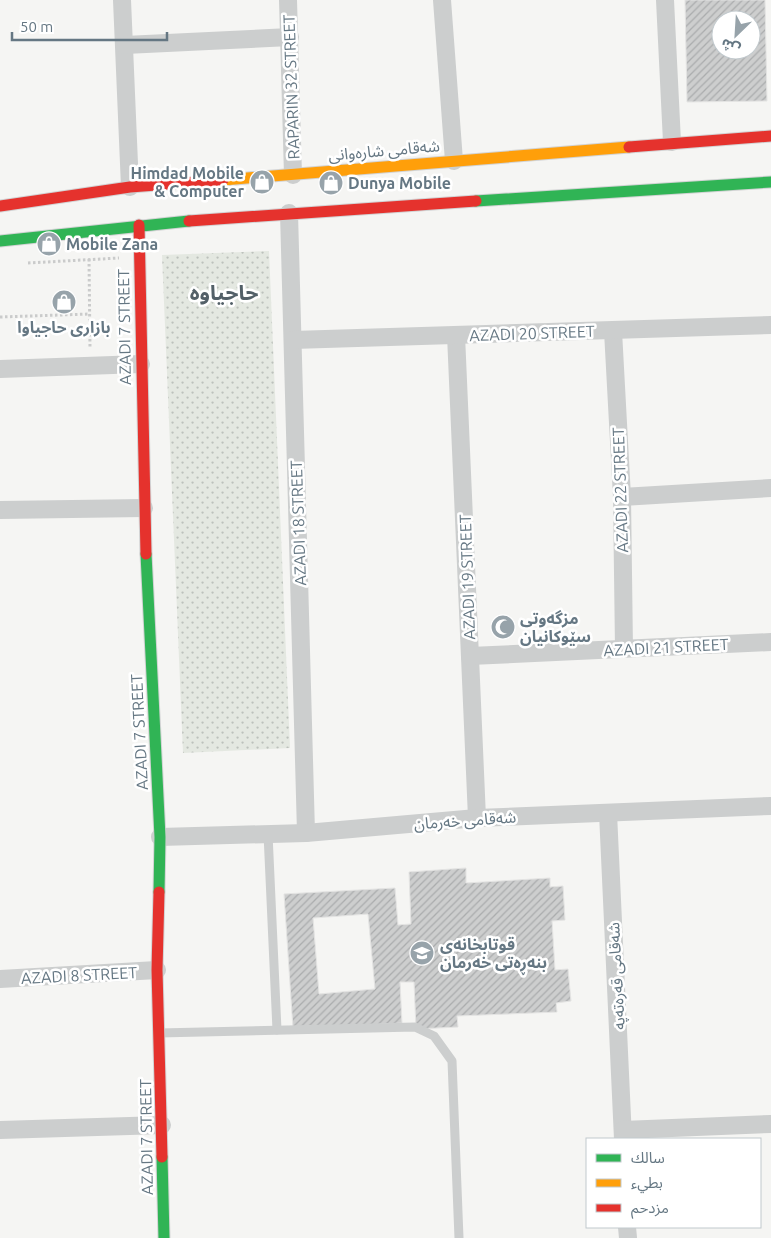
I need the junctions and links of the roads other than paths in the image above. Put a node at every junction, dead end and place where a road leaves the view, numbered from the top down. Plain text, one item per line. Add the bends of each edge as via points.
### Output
1 (122, 0) edge
2 (288, 0) edge
3 (442, 0) edge
4 (665, 0) edge
5 (290, 37) junction
6 (125, 45) junction
7 (771, 136) edge
8 (672, 142) junction
9 (454, 161) junction
10 (294, 175) junction
11 (771, 182) edge
12 (130, 188) junction
13 (0, 206) edge
14 (289, 213) junction
15 (139, 225) junction
16 (0, 241) edge
17 (771, 325) edge
18 (613, 330) junction
19 (456, 335) junction
20 (293, 340) junction
21 (141, 364) junction
22 (0, 369) edge
23 (771, 488) edge
24 (622, 497) junction
25 (144, 508) junction
26 (0, 510) edge
27 (771, 642) edge
28 (624, 649) junction
29 (470, 656) junction
30 (771, 806) edge
31 (608, 813) junction
32 (477, 818) junction
33 (306, 833) junction
34 (268, 834) junction
35 (160, 837) junction
36 (157, 970) junction
37 (0, 979) edge
38 (277, 1030) junction
39 (159, 1032) junction
40 (771, 1124) edge
41 (162, 1125) junction
42 (0, 1130) edge
43 (623, 1134) edge
44 (164, 1238) edge
45 (459, 1238) edge

1 - 6 street
2 - 5 street, RAPARIN 32 STREET
3 - 9 street
4 - 8 street
5 - 6 street
5 - 10 street, RAPARIN 32 STREET
6 - 12 street
7 - 8 main road, شەقامی شارەوانی
8 - 9 main road, شەقامی شارەوانی
9 - 10 main road, شەقامی شارەوانی
10 - 12 main road, شەقامی شارەوانی
11 - 14 main road
12 - 13 main road, شەقامی شارەوانی
14 - 15 main road
14 - 20 street, AZADI 18 STREET
15 - 16 main road
15 - 21 main road, AZADI 7 STREET
17 - 18 street, AZADI 20 STREET
18 - 19 street, AZADI 20 STREET
18 - 24 street, AZADI 22 STREET
19 - 20 street, AZADI 20 STREET
19 - 29 street, AZADI 19 STREET
20 - 33 street, AZADI 18 STREET
21 - 22 street
21 - 25 main road, AZADI 7 STREET
23 - 24 street
24 - 28 street, AZADI 22 STREET
25 - 26 street
25 - 35 main road, AZADI 7 STREET
27 - 28 street, AZADI 21 STREET
28 - 29 street, AZADI 21 STREET
29 - 32 street, AZADI 19 STREET
30 - 31 street, شەقامی خەرمان
31 - 32 street, شەقامی خەرمان
31 - 43 street, شەقامی قەرەتەپە
32 - 33 street, شەقامی خەرمان
33 - 34 street, شەقامی خەرمان
34 - 35 street, شەقامی خەرمان
34 - 38 lane
35 - 36 main road, AZADI 7 STREET
36 - 37 street, AZADI 8 STREET
36 - 39 main road, AZADI 7 STREET
38 - 39 lane
38 - 45 lane via 415,1027 434,1036 452,1061
39 - 41 main road, AZADI 7 STREET
40 - 43 street
41 - 42 street
41 - 44 main road, AZADI 7 STREET

